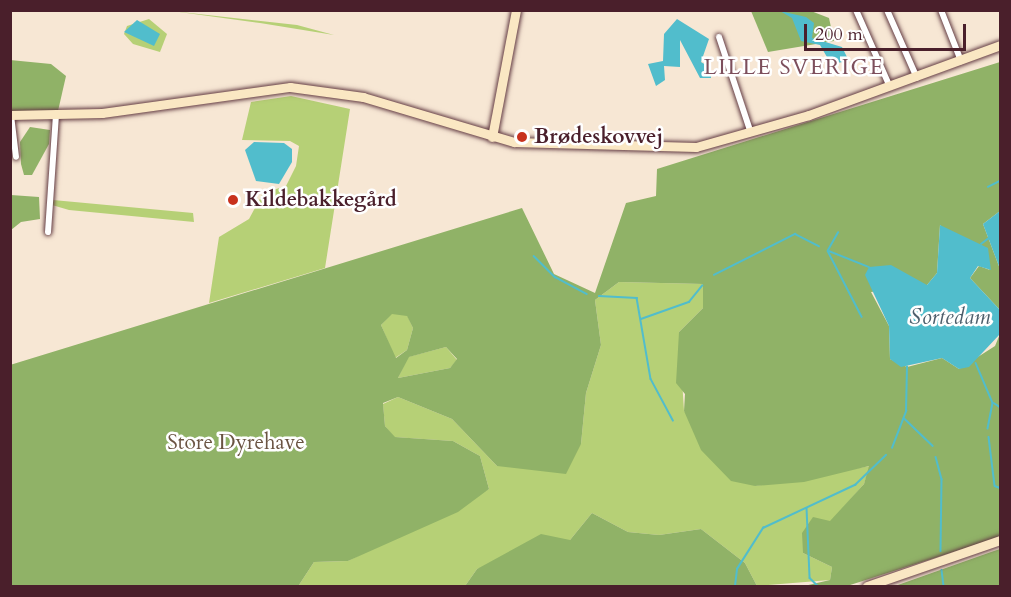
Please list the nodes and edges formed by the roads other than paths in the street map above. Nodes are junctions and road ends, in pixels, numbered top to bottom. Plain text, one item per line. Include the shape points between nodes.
1 (516, 10) edge
2 (856, 10) edge
3 (887, 10) edge
4 (940, 10) edge
5 (719, 37) dead end
6 (1000, 45) edge
7 (962, 62) junction
8 (917, 78) junction
9 (890, 87) junction
10 (11, 116) edge
11 (56, 116) junction
12 (751, 133) junction
13 (492, 137) junction
14 (16, 157) dead end
15 (48, 232) dead end
16 (1000, 540) edge
17 (867, 586) edge

1 - 13 street
2 - 9 street
3 - 8 street
4 - 7 street
5 - 12 street
6 - 7 street
7 - 8 street
8 - 9 street
9 - 12 street
10 - 11 street
10 - 14 street
11 - 13 street via 290,87 363,97
11 - 15 street
12 - 13 street via 689,147 643,142 551,146
16 - 17 street

